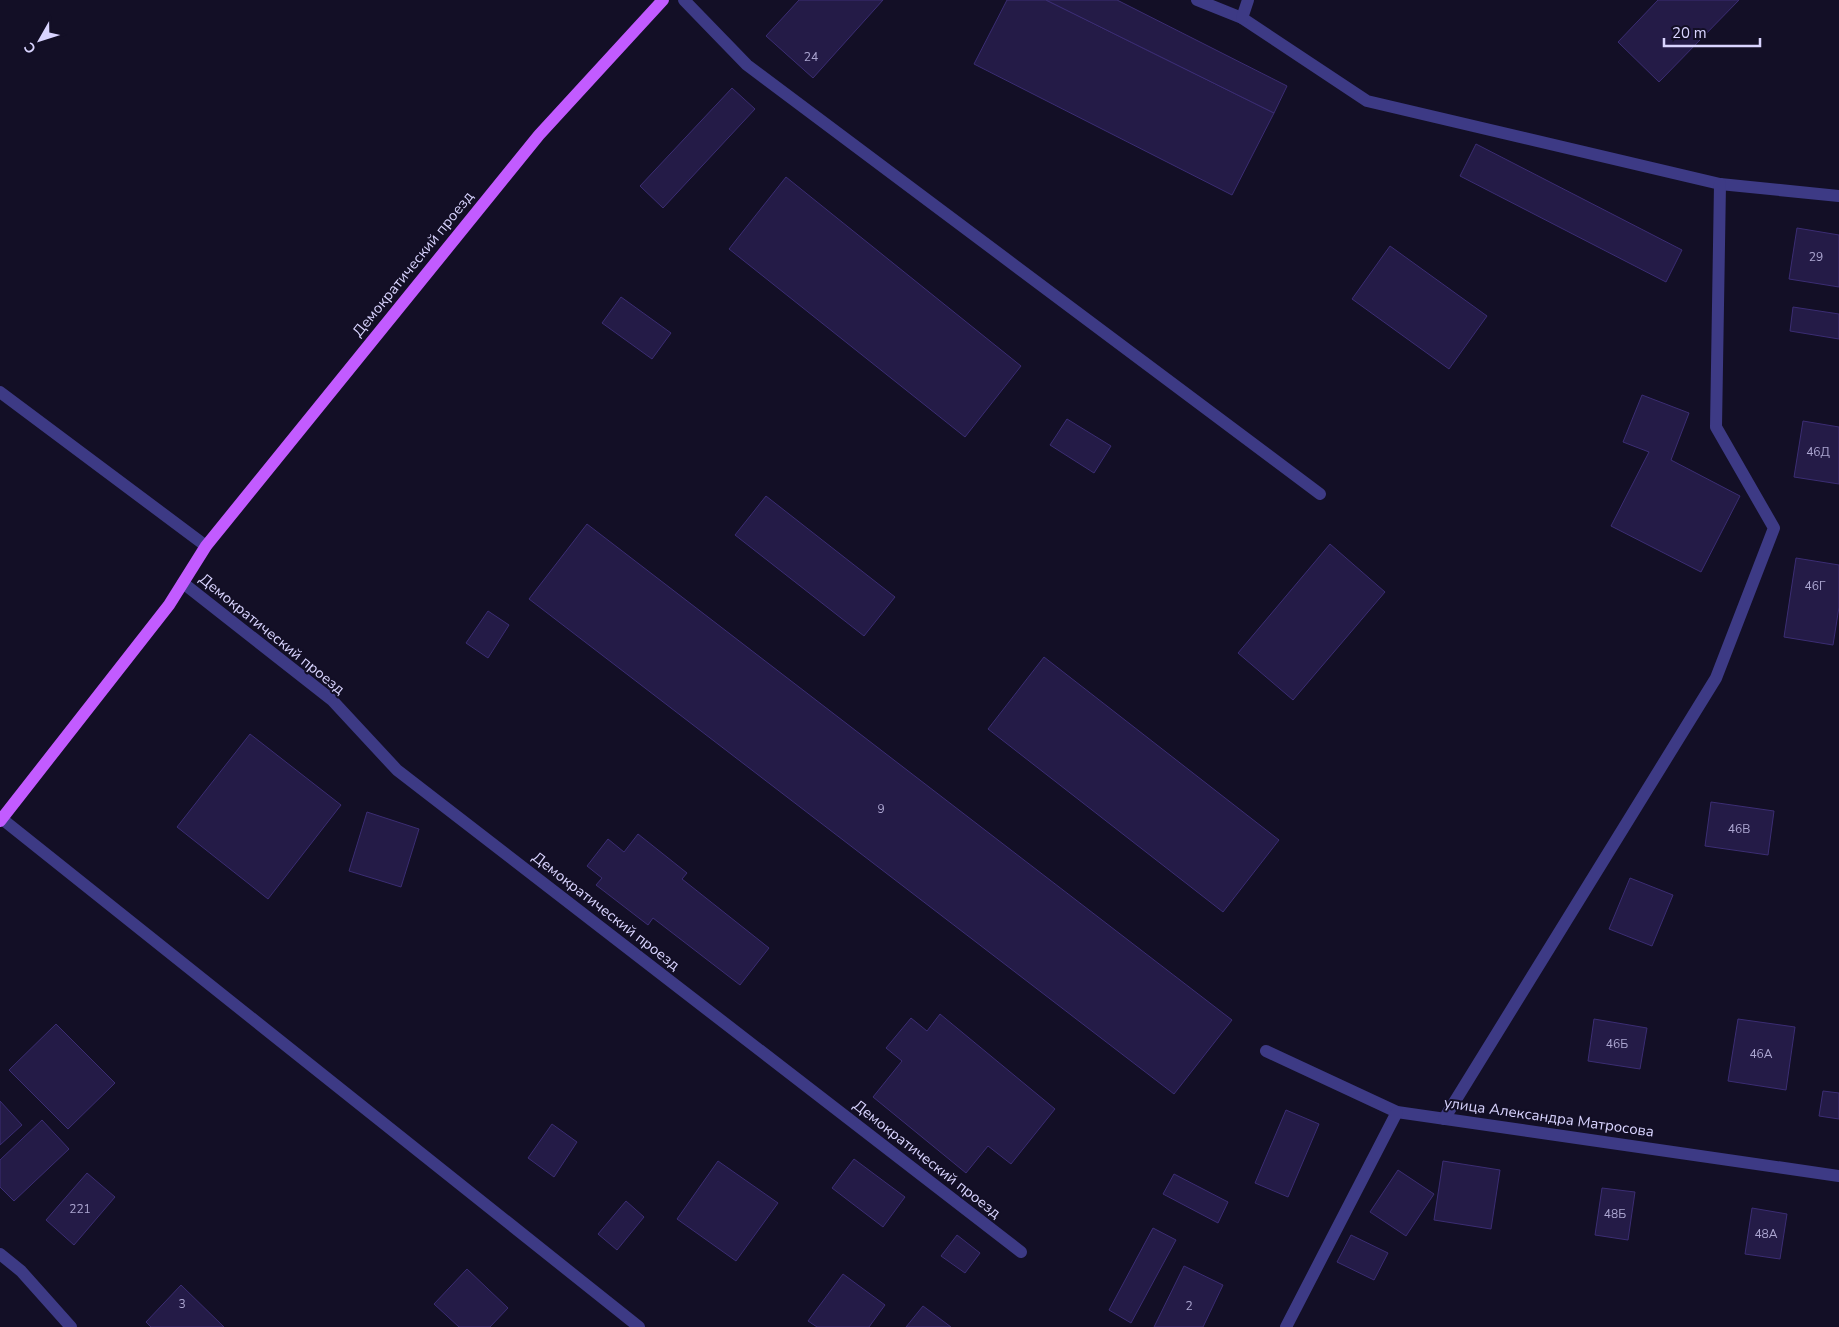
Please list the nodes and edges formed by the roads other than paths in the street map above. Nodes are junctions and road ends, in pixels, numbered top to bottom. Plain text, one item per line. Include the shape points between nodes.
1 (663, 0) edge
2 (684, 0) edge
3 (1197, 0) edge
4 (1248, 0) edge
5 (1242, 18) junction
6 (1720, 184) junction
7 (1839, 196) edge
8 (0, 392) edge
9 (1320, 494) dead end
10 (206, 546) junction
11 (183, 583) junction
12 (1, 820) edge
13 (1266, 1051) dead end
14 (1397, 1112) junction
15 (1444, 1119) junction
16 (1839, 1176) edge
17 (1021, 1252) dead end
18 (0, 1254) edge
19 (71, 1327) edge
20 (639, 1327) edge
21 (1286, 1327) edge

1 - 10 main road, Демократический проезд via 539,134
2 - 9 street via 747,65
3 - 5 street
4 - 5 street
5 - 6 street via 1367,101
6 - 7 street
6 - 15 street via 1716,427 1774,528 1716,678
8 - 10 street
10 - 11 main road, Демократический проезд
11 - 12 main road, Демократический проезд
11 - 17 street, Демократический проезд via 332,700 397,770
12 - 20 street
13 - 14 street, улица Александра Матросова
14 - 15 street, улица Александра Матросова
14 - 21 street
15 - 16 street, улица Александра Матросова
18 - 19 street via 21,1271

